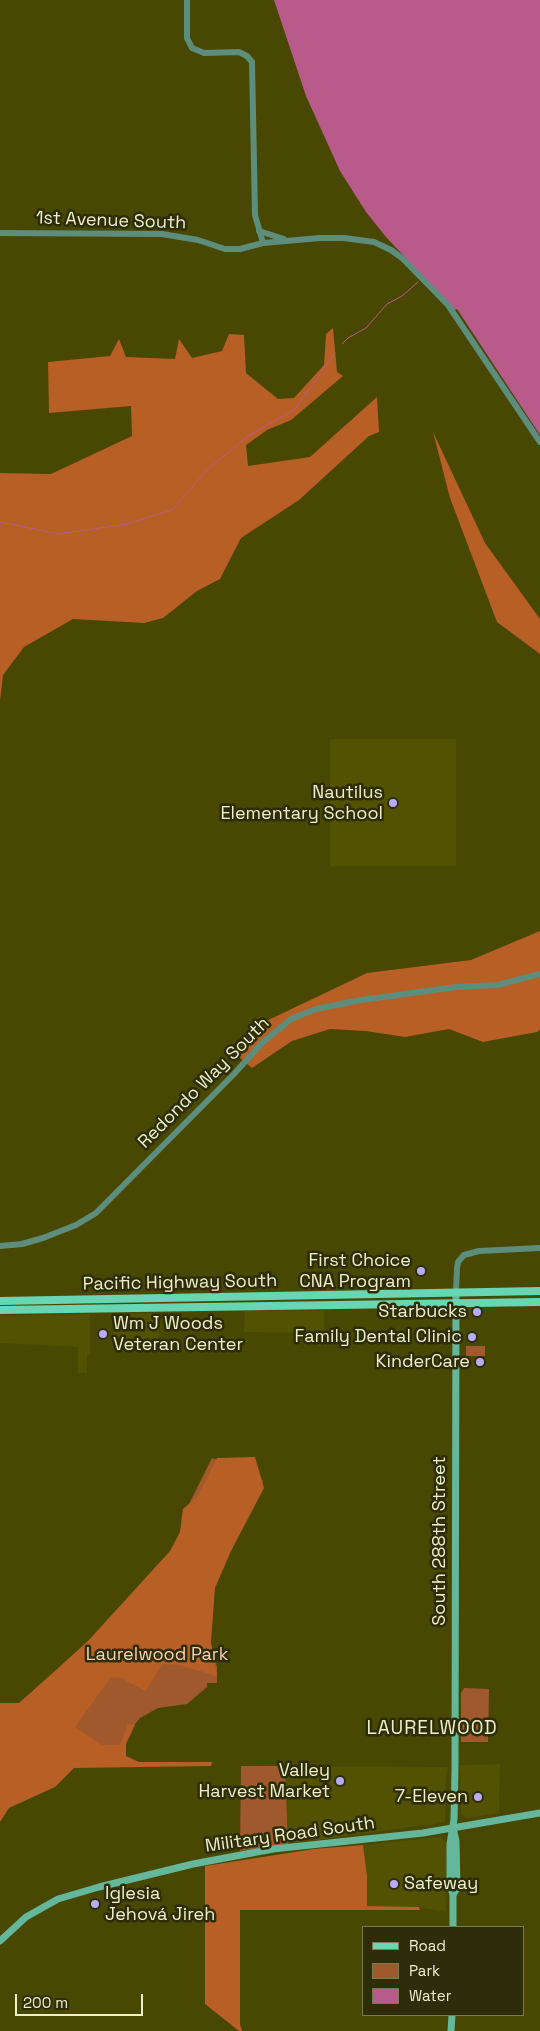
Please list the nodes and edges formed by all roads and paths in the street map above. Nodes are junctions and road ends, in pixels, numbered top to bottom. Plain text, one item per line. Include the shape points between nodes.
1 (186, 0) edge
2 (259, 231) junction
3 (0, 234) edge
4 (287, 240) junction
5 (263, 243) junction
6 (540, 442) edge
7 (540, 974) edge
8 (0, 1246) edge
9 (540, 1248) edge
10 (540, 1291) edge
11 (456, 1292) junction
12 (243, 1297) junction
13 (176, 1298) junction
14 (0, 1301) edge
15 (540, 1302) edge
16 (456, 1304) junction
17 (186, 1307) junction
18 (115, 1308) junction
19 (0, 1310) edge
20 (540, 1813) edge
21 (453, 1829) junction
22 (453, 1926) edge
23 (0, 1941) edge
24 (452, 2016) edge
25 (452, 2031) edge

1 - 2 street via 187,38 192,48 204,53 240,52 252,62 255,215
2 - 4 street
2 - 5 street
3 - 5 street, 1st Avenue South via 162,234 198,240 225,249
4 - 5 street, 1st Avenue South
4 - 6 street, 1st Avenue South via 368,240 383,245 402,258 448,305
7 - 8 street, Redondo Way South via 498,985 456,987 361,1000 316,1009 291,1019 262,1043 96,1213 44,1238
9 - 11 street, South 288th Street via 479,1251 464,1255 458,1262
10 - 11 main road, Pacific Highway South
11 - 12 main road, Pacific Highway South
11 - 16 main road, South 288th Street
12 - 13 main road, Pacific Highway South
12 - 17 main road via 219,1302 190,1302
13 - 14 main road, Pacific Highway South
13 - 18 main road via 172,1303 143,1303
15 - 16 main road, Pacific Highway South
16 - 17 main road, Pacific Highway South
16 - 21 main road, South 288th Street
17 - 18 main road, Pacific Highway South
18 - 19 main road, Pacific Highway South
20 - 21 main road, Military Road South
21 - 22 main road, South 288th Street via 450,1844
21 - 23 main road, Military Road South via 264,1850 129,1879 50,1902 26,1917
24 - 25 main road

